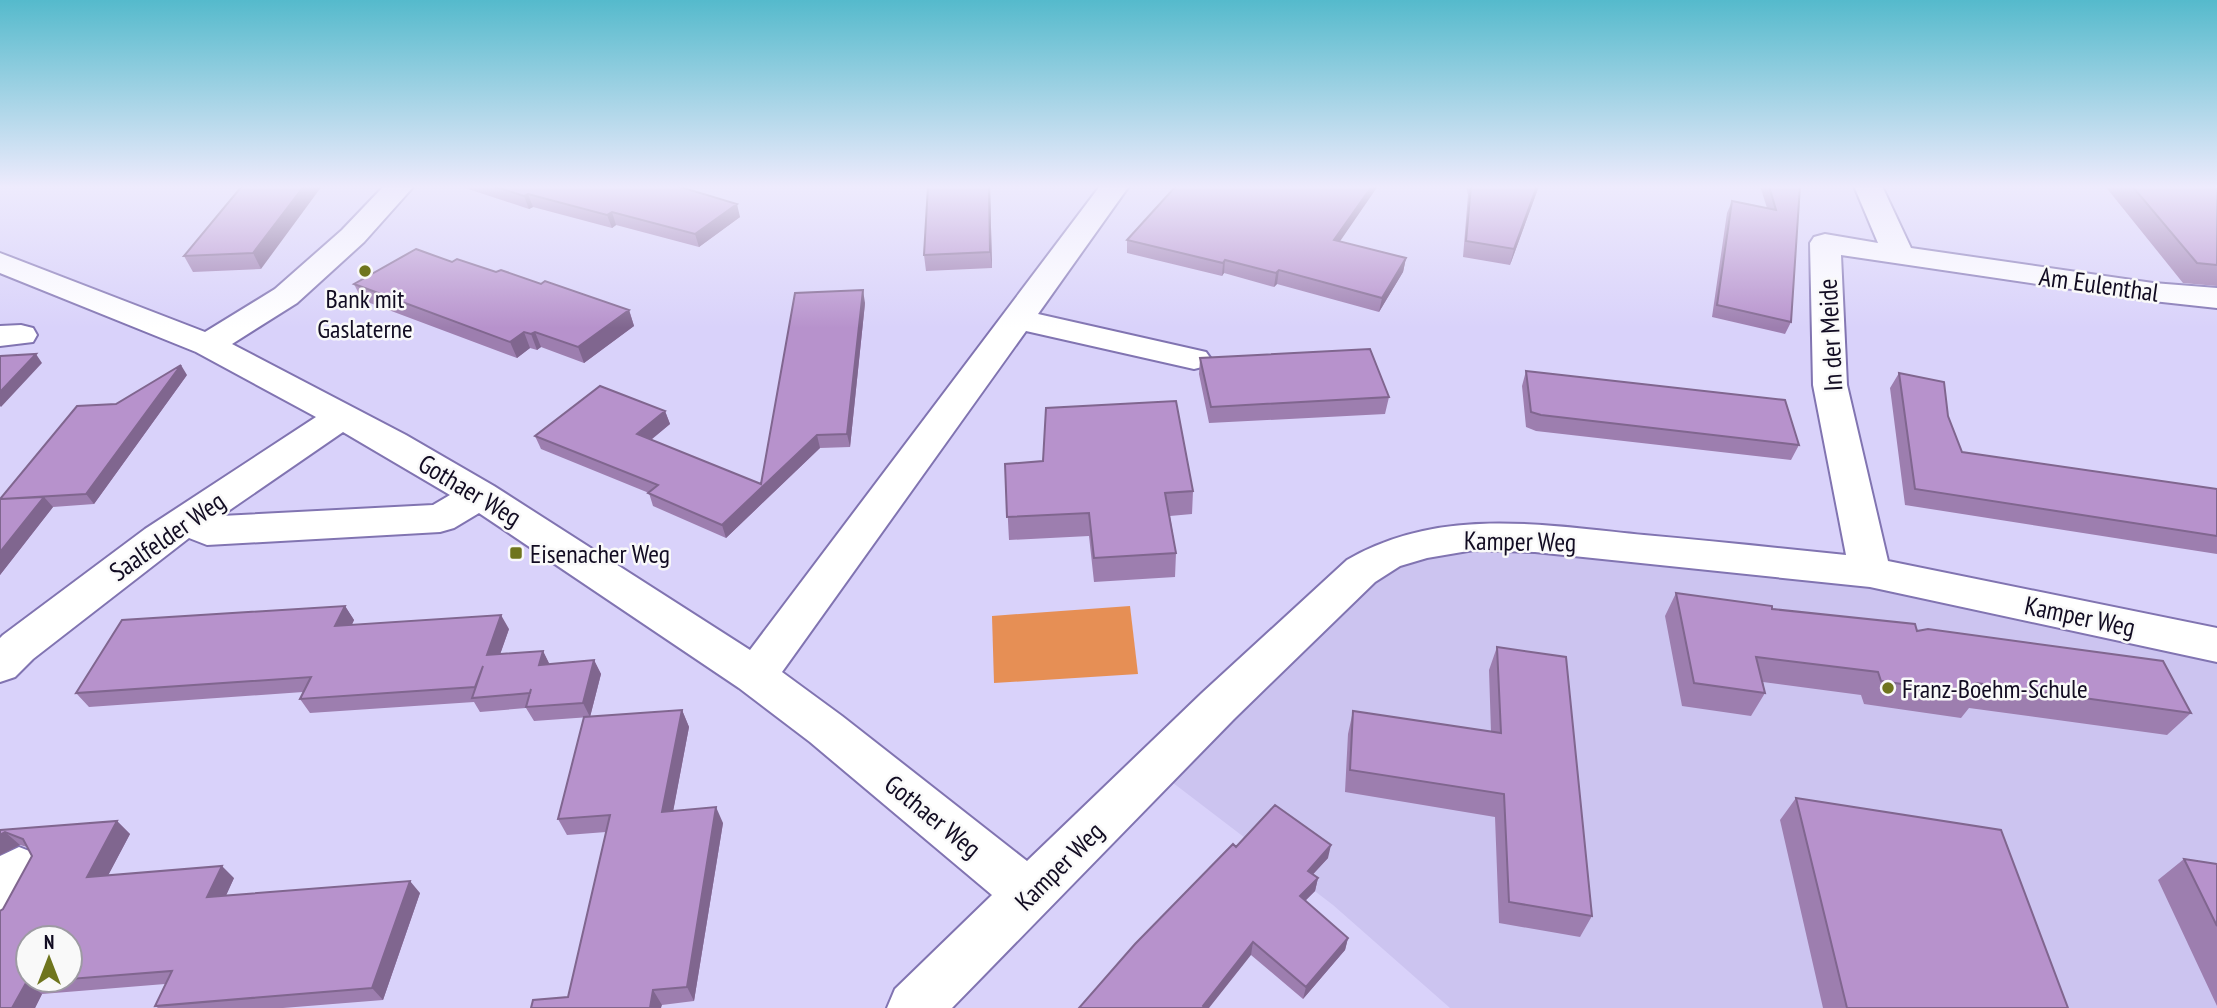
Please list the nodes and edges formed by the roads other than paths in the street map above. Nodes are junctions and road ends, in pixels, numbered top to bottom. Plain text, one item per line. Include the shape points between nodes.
1 (356, 233) edge
2 (1081, 233) edge
3 (1889, 233) edge
4 (1899, 255) junction
5 (0, 262) edge
6 (2217, 298) edge
7 (1017, 319) junction
8 (208, 345) junction
9 (1195, 359) dead end
10 (340, 418) junction
11 (480, 495) junction
12 (187, 520) junction
13 (1870, 572) junction
14 (2217, 645) edge
15 (0, 664) edge
16 (755, 676) junction
17 (1031, 895) junction
18 (914, 1008) edge

1 - 8 street via 286,296
2 - 7 street
3 - 4 street
4 - 6 street, Am Eulenthal
4 - 13 street, In der Meide via 1825,243 1830,385
5 - 8 street, Gothaer Weg
7 - 9 street
7 - 16 street
8 - 10 street, Gothaer Weg
10 - 11 street, Gothaer Weg
10 - 12 street, Saalfelder Weg
11 - 12 street via 440,518 207,531
11 - 16 street, Gothaer Weg
12 - 15 street, Saalfelder Weg
13 - 14 street, Kamper Weg
13 - 17 street, Kamper Weg via 1535,538 1474,536 1386,556 1361,571 1227,697
16 - 17 street, Gothaer Weg
17 - 18 street, Kamper Weg

